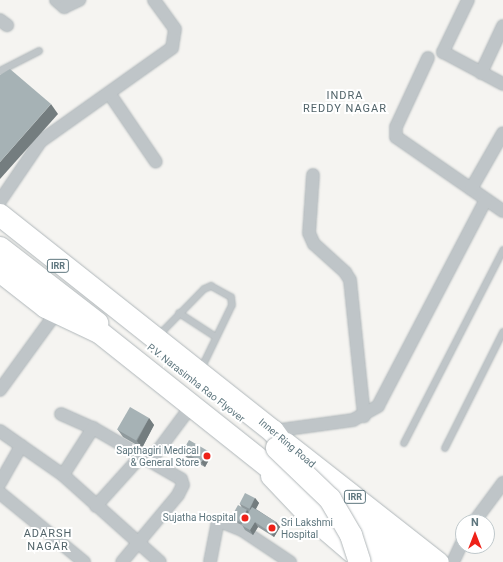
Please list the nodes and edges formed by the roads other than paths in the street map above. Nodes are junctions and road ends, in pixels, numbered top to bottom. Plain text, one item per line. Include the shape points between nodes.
1 (56, 0) edge
2 (79, 0) edge
3 (154, 0) edge
4 (468, 0) edge
5 (503, 26) edge
6 (39, 50) dead end
7 (428, 58) dead end
8 (0, 70) edge
9 (481, 73) junction
10 (503, 84) edge
11 (109, 93) junction
12 (503, 133) edge
13 (156, 162) dead end
14 (313, 175) dead end
15 (471, 189) junction
16 (486, 199) junction
17 (0, 200) edge
18 (0, 205) edge
19 (503, 211) edge
20 (0, 215) edge
21 (0, 223) edge
22 (0, 231) edge
23 (0, 248) edge
24 (503, 250) edge
25 (0, 255) edge
26 (0, 271) edge
27 (0, 283) edge
28 (109, 303) junction
29 (180, 313) junction
30 (53, 318) junction
31 (99, 332) junction
32 (503, 332) edge
33 (216, 337) junction
34 (155, 339) junction
35 (200, 373) junction
36 (0, 390) edge
37 (192, 405) junction
38 (61, 414) dead end
39 (364, 416) junction
40 (93, 428) junction
41 (0, 431) edge
42 (273, 431) junction
43 (404, 443) dead end
44 (22, 446) junction
45 (445, 448) dead end
46 (252, 456) junction
47 (147, 458) junction
48 (63, 475) junction
49 (503, 483) edge
50 (0, 484) edge
51 (0, 493) edge
52 (96, 506) junction
53 (478, 514) edge
54 (138, 543) junction
55 (84, 562) edge
56 (122, 562) edge
57 (160, 562) edge
58 (210, 562) edge
59 (290, 562) edge
60 (346, 562) edge
61 (361, 562) edge
62 (388, 562) edge
63 (415, 562) edge
64 (439, 562) edge

1 - 2 street via 64,7
3 - 11 street via 175,30 175,43
4 - 9 street via 442,49 445,55
5 - 9 street
6 - 8 lane
7 - 15 street via 396,127 396,137
9 - 10 street
11 - 13 street
11 - 17 street via 40,141
12 - 15 street
14 - 39 street via 309,233 314,244 345,272 350,280
15 - 16 street
16 - 19 street
16 - 39 street via 378,406
18 - 28 street via 96,278
20 - 28 highway
21 - 28 main road, Inner Ring Road / IRR
22 - 61 highway, P.V. Narasimha Rao Flyover, bridge via 301,468 344,522
23 - 60 highway, P.V. Narasimha Rao Flyover via 296,483 332,527
24 - 43 lane
25 - 31 main road, IRR
26 - 30 highway
27 - 30 street
28 - 34 highway, Inner Ring Road / IRR
29 - 33 lane
29 - 33 lane via 211,286 231,297 232,305
29 - 34 lane
30 - 31 highway
30 - 36 street
31 - 37 highway, IRR
32 - 45 lane
33 - 35 lane
34 - 35 highway, Inner Ring Road / IRR
35 - 42 highway, Inner Ring Road / IRR
37 - 46 highway, IRR
37 - 47 street
38 - 40 street
39 - 42 street
40 - 47 street
40 - 48 street
41 - 44 street
42 - 63 highway, IRR via 307,476
42 - 64 main road, Inner Ring Road / IRR
44 - 48 street
44 - 50 street
46 - 61 main road, IRR via 289,498
46 - 62 highway, IRR
47 - 52 street
47 - 54 street via 177,475 183,486
48 - 52 street
49 - 53 street via 485,502
51 - 55 street
52 - 54 street
54 - 56 street
54 - 57 street
58 - 59 street via 217,524 222,522 242,530

